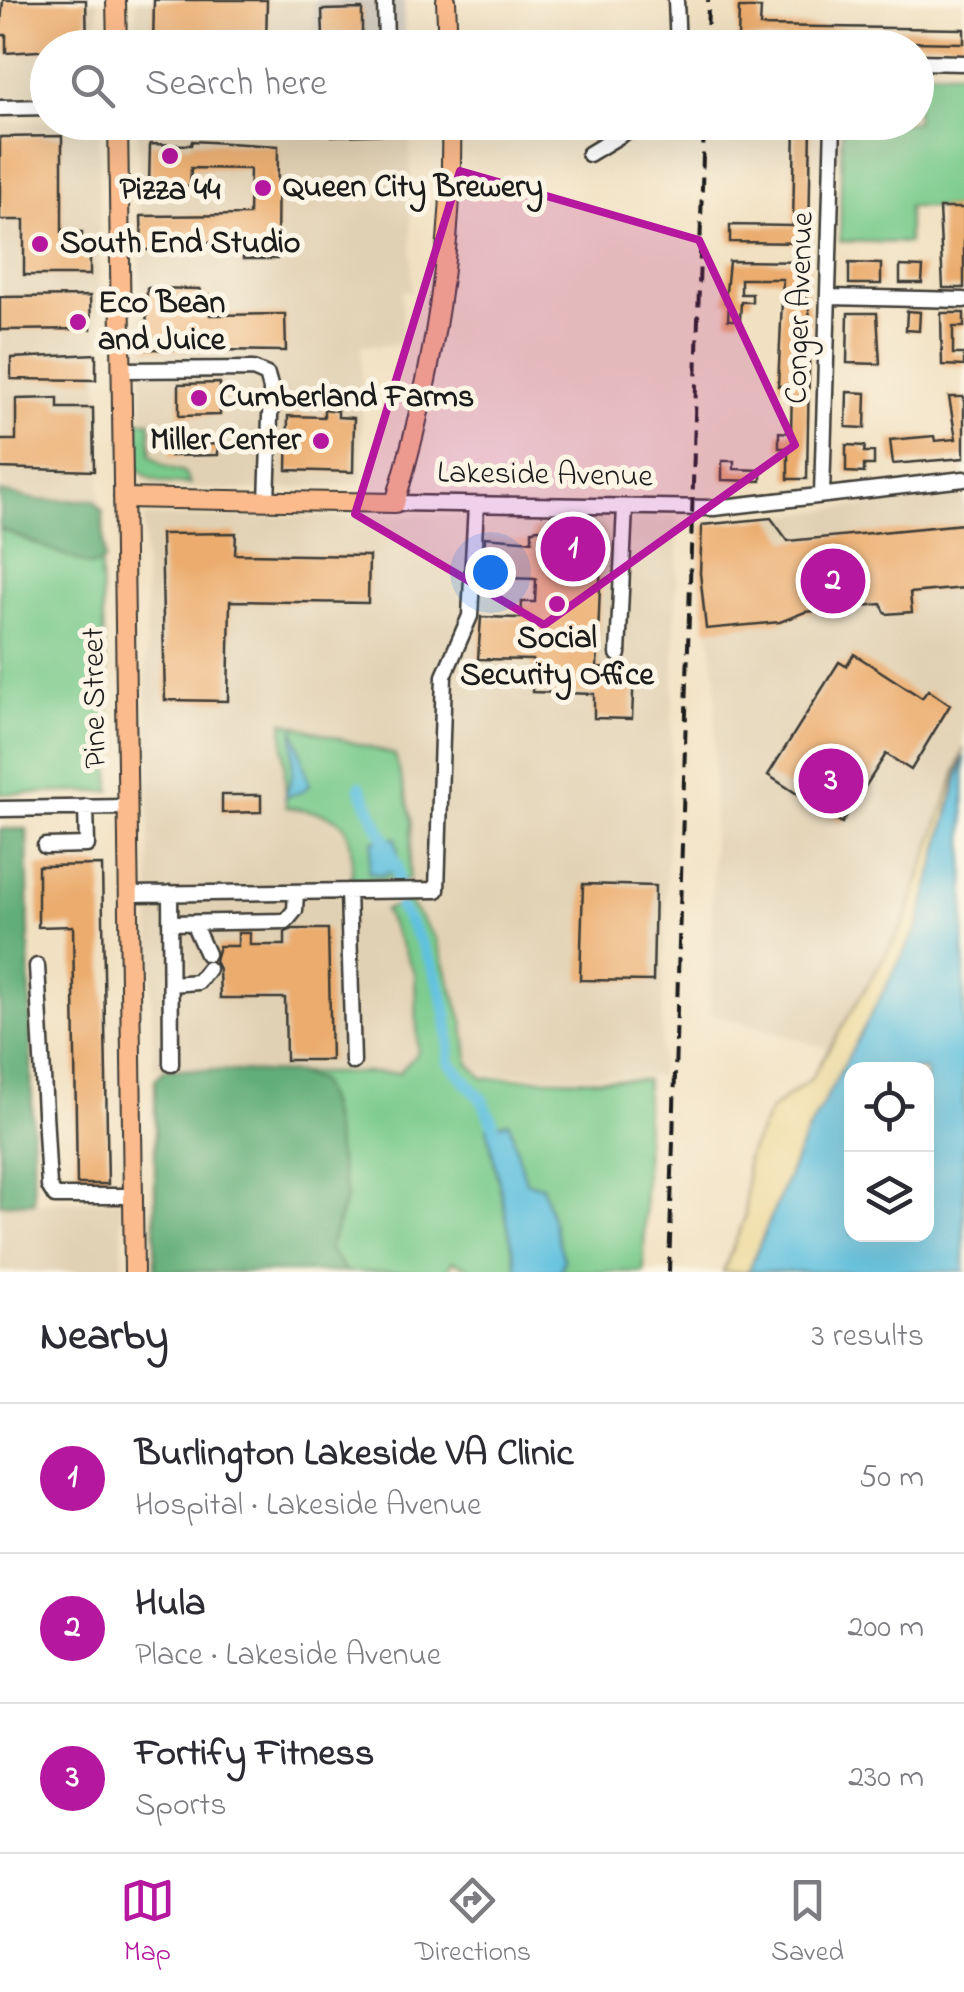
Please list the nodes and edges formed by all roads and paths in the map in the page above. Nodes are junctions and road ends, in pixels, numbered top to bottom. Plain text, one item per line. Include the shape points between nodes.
1 (116, 0) edge
2 (384, 0) edge
3 (446, 0) edge
4 (676, 0) edge
5 (116, 30) edge
6 (385, 30) edge
7 (447, 30) edge
8 (677, 30) edge
9 (934, 62) edge
10 (964, 63) edge
11 (30, 107) edge
12 (0, 108) edge
13 (118, 140) edge
14 (451, 140) edge
15 (613, 140) edge
16 (833, 140) edge
17 (590, 154) dead end
18 (829, 297) junction
19 (964, 300) edge
20 (121, 370) junction
21 (964, 479) edge
22 (822, 495) junction
23 (123, 498) junction
24 (267, 500) junction
25 (395, 503) junction
26 (476, 504) junction
27 (625, 507) junction
28 (618, 654) dead end
29 (127, 806) junction
30 (86, 807) junction
31 (0, 808) edge
32 (44, 846) dead end
33 (348, 891) junction
34 (296, 892) junction
35 (170, 893) junction
36 (130, 894) junction
37 (170, 923) junction
38 (194, 923) junction
39 (37, 966) dead end
40 (171, 984) junction
41 (353, 1062) dead end
42 (171, 1064) dead end
43 (133, 1196) junction
44 (134, 1272) edge

1 - 5 main road
2 - 6 street
3 - 7 main road
4 - 8 street
9 - 10 street
11 - 12 street
13 - 20 main road, Pine Street
14 - 25 main road via 441,300
15 - 17 street
16 - 18 street, Conger Avenue
18 - 19 street
18 - 22 street, Conger Avenue
20 - 23 main road, Pine Street
20 - 24 street via 252,369 267,375
21 - 22 street, Lakeside Avenue
22 - 27 street, Lakeside Avenue via 714,508
23 - 24 main road, Lakeside Avenue
23 - 29 main road, Pine Street
24 - 25 main road, Lakeside Avenue
25 - 26 street, Lakeside Avenue
26 - 27 street, Lakeside Avenue
26 - 33 street via 470,616 444,676 438,890
27 - 28 street
29 - 30 street
29 - 36 main road, Pine Street
30 - 31 street
30 - 32 street via 87,845
33 - 34 street
33 - 41 street
34 - 35 street
34 - 38 street via 296,910 286,921
35 - 36 street
35 - 37 street
36 - 43 main road, Pine Street
37 - 38 street
37 - 40 street
38 - 40 street via 208,962 198,982
39 - 43 street via 48,1186 55,1196
40 - 42 street
43 - 44 main road, Pine Street

